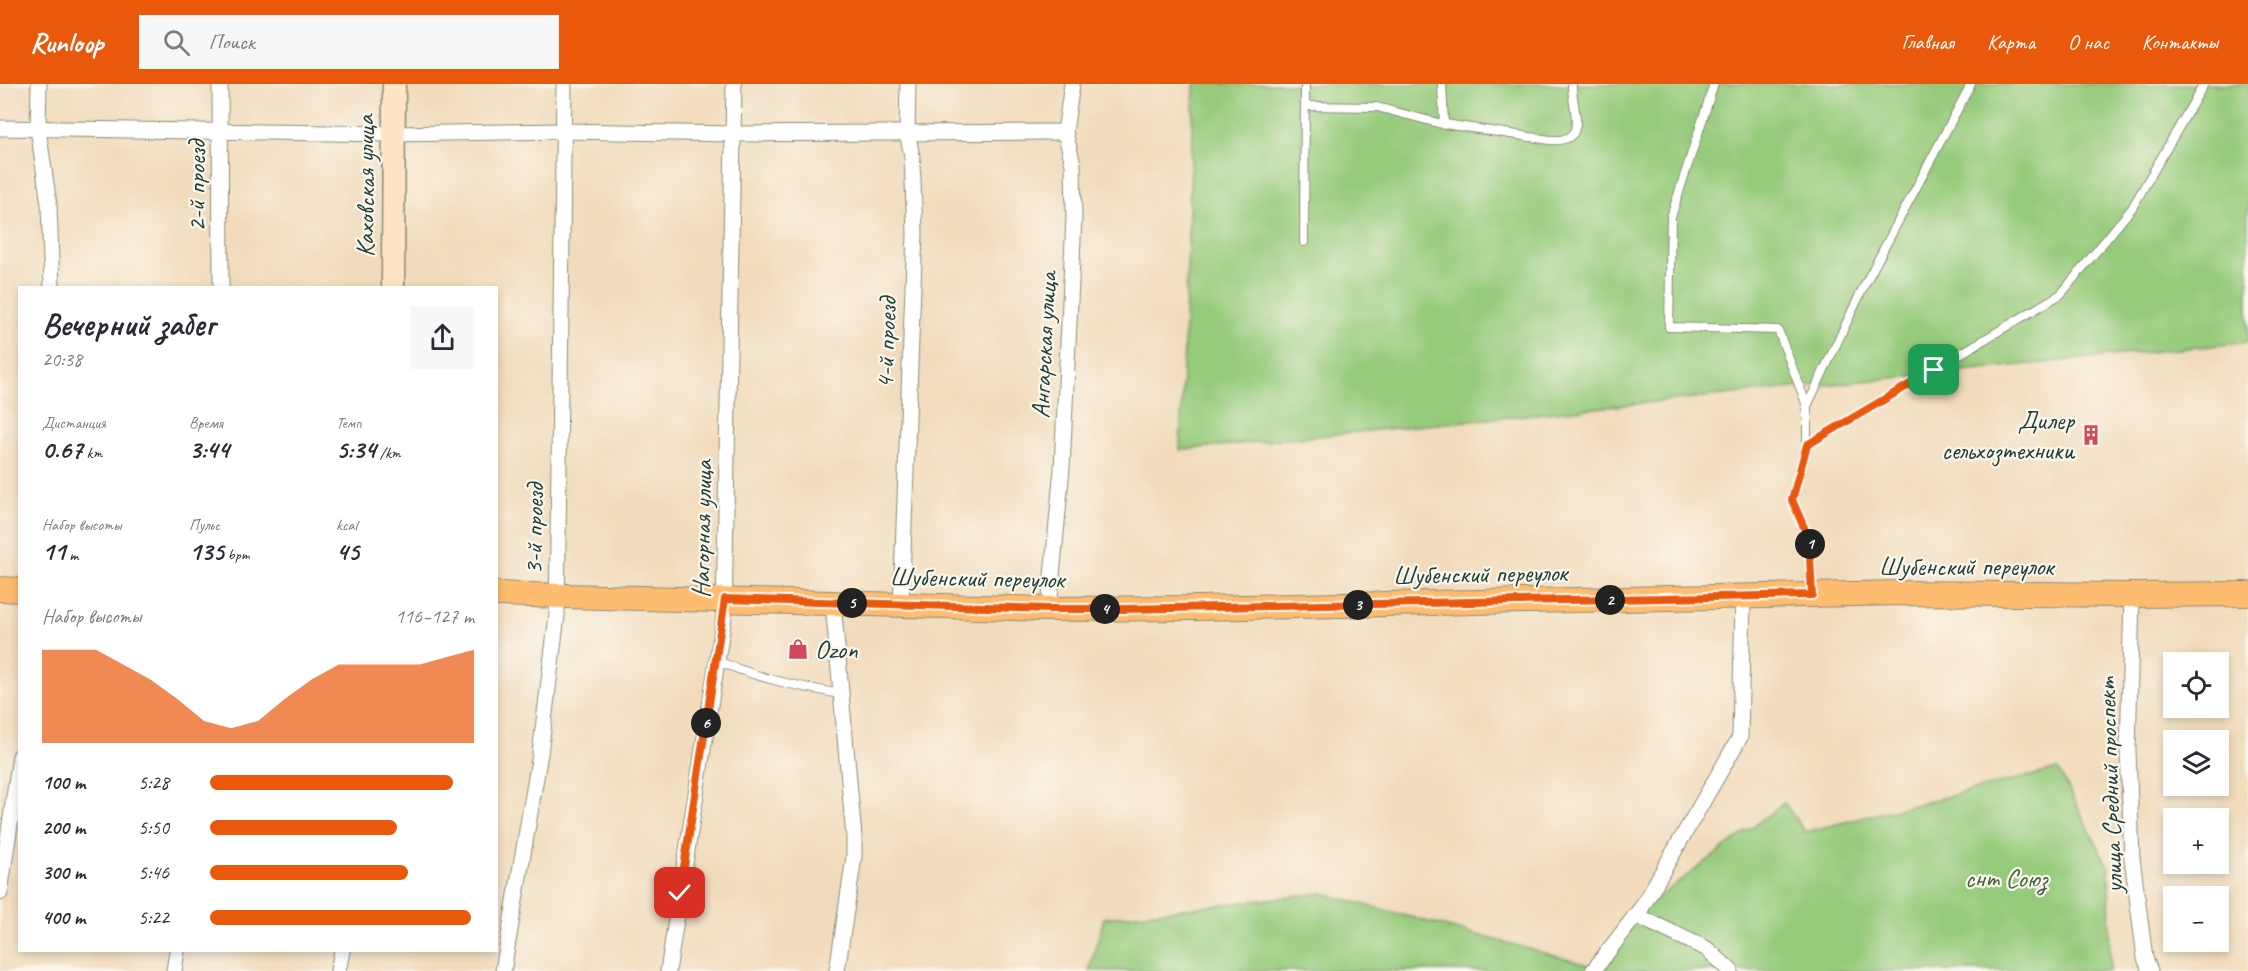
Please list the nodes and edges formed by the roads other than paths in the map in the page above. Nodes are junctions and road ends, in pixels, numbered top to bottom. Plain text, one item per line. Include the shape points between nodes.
1 (39, 84) edge
2 (220, 84) edge
3 (394, 84) edge
4 (564, 84) edge
5 (734, 84) edge
6 (908, 84) edge
7 (1072, 84) edge
8 (1305, 84) edge
9 (1442, 84) edge
10 (1572, 84) edge
11 (1714, 84) edge
12 (1971, 84) edge
13 (2204, 84) edge
14 (1305, 106) junction
15 (1444, 124) junction
16 (0, 128) edge
17 (38, 129) junction
18 (220, 131) junction
19 (562, 131) junction
20 (907, 132) junction
21 (1065, 132) junction
22 (394, 134) junction
23 (734, 134) junction
24 (1304, 242) dead end
25 (52, 286) edge
26 (221, 286) edge
27 (393, 286) edge
28 (1807, 406) junction
29 (1807, 445) junction
30 (0, 589) edge
31 (18, 590) edge
32 (498, 594) edge
33 (558, 594) junction
34 (2248, 594) edge
35 (1812, 595) junction
36 (2132, 595) junction
37 (1743, 598) junction
38 (725, 599) junction
39 (833, 603) junction
40 (901, 604) junction
41 (1049, 609) junction
42 (716, 660) junction
43 (840, 694) junction
44 (18, 770) edge
45 (0, 893) edge
46 (1635, 915) junction
47 (177, 952) edge
48 (342, 952) edge
49 (174, 971) edge
50 (339, 971) edge
51 (503, 971) edge
52 (668, 971) edge
53 (837, 971) edge
54 (1593, 971) edge
55 (1731, 971) edge
56 (2150, 971) edge

1 - 17 street
2 - 18 street, 2-й проезд
3 - 22 main road, Каховская улица
4 - 19 street, 3-й проезд
5 - 23 street, Нагорная улица
6 - 20 street, 4-й проезд
7 - 21 street, Ангарская улица
8 - 14 lane
9 - 15 lane
10 - 15 lane via 1576,123 1572,137 1567,140
11 - 28 lane via 1671,217 1670,327 1778,330
12 - 28 lane via 1864,286
13 - 29 lane via 2132,208 2061,294
14 - 15 lane via 1377,107
14 - 24 lane
16 - 17 street
17 - 18 street
17 - 25 street via 49,204
18 - 22 street
18 - 26 street, 2-й проезд
19 - 22 street
19 - 23 street
19 - 33 street, 3-й проезд
20 - 21 street
20 - 23 street
20 - 40 street, 4-й проезд via 912,156 915,233
21 - 41 street, Ангарская улица via 1073,164 1074,218 1062,468
22 - 27 main road, Каховская улица
23 - 38 street, Нагорная улица
28 - 29 lane
29 - 35 lane via 1792,500 1809,539
30 - 31 main road
32 - 33 main road, Шубенский переулок
33 - 38 main road, Шубенский переулок
33 - 51 street, 3-й проезд via 540,754
34 - 36 main road, Шубенский переулок
35 - 36 main road, Шубенский переулок
35 - 37 main road, Шубенский переулок
36 - 56 street, улица Средний проспект via 2128,750 2132,858
37 - 41 main road, Шубенский переулок
37 - 46 street via 1740,737
38 - 39 main road, Шубенский переулок
38 - 42 street, Нагорная улица
39 - 40 main road, Шубенский переулок
39 - 43 street
40 - 41 main road, Шубенский переулок
42 - 43 lane via 766,679
42 - 52 street, Нагорная улица
43 - 53 street via 854,857
44 - 45 street
46 - 54 street
46 - 55 street via 1707,949
47 - 49 street
48 - 50 street

